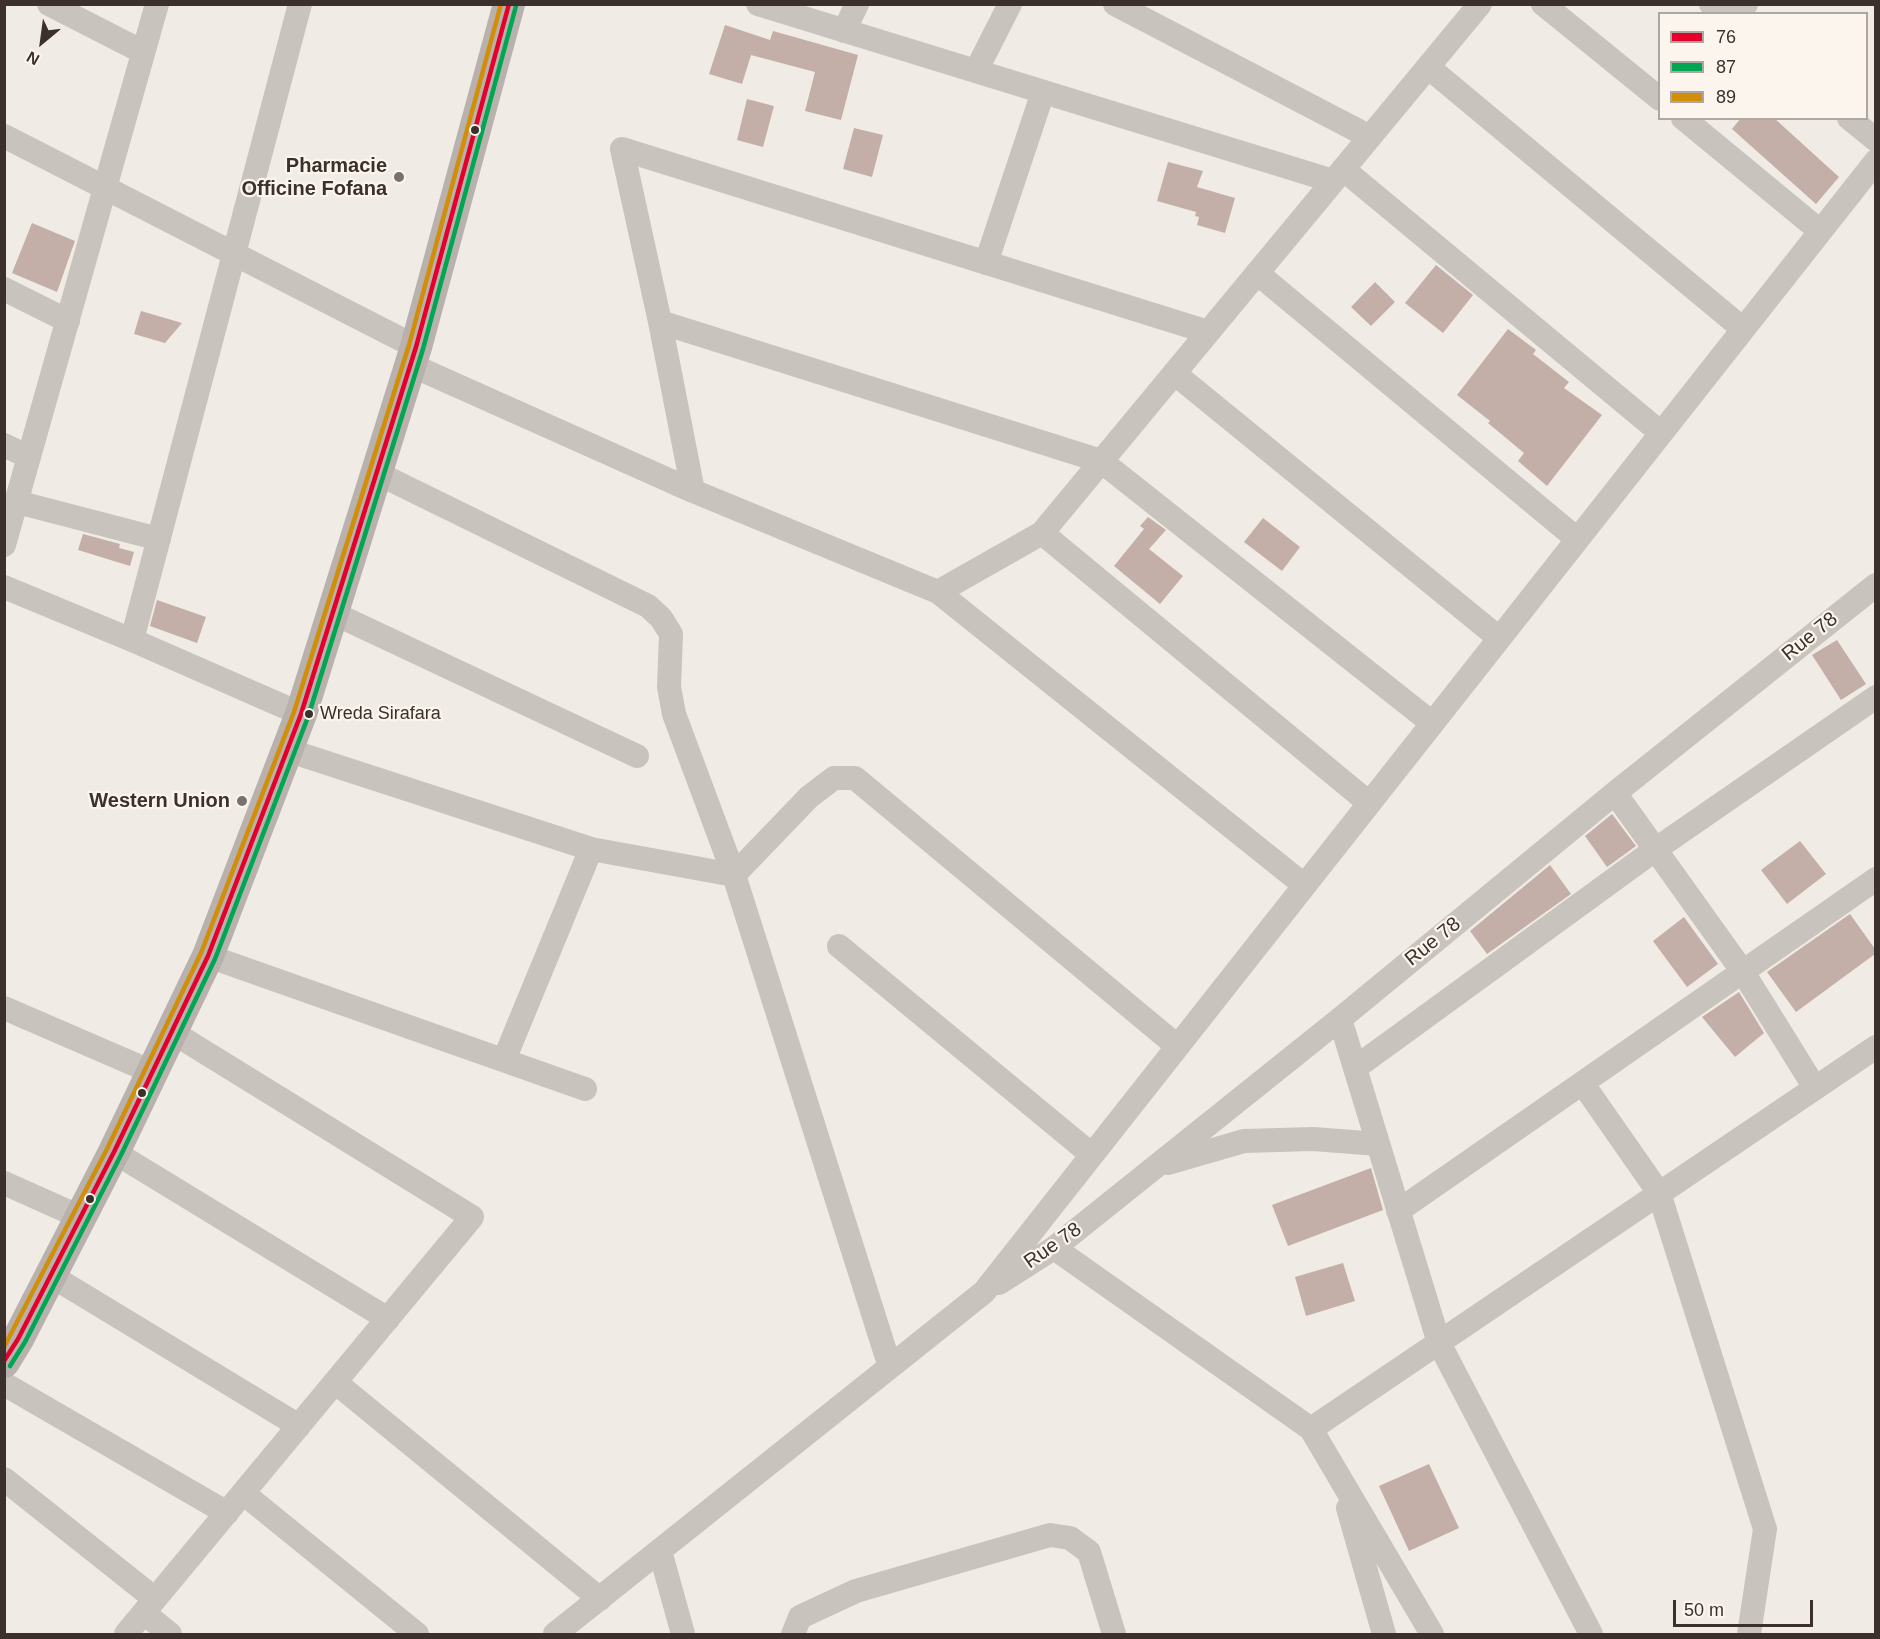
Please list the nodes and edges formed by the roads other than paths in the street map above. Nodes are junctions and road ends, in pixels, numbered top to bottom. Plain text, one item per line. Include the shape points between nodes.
1 (49, 4) edge
2 (157, 4) edge
3 (300, 4) edge
4 (509, 4) edge
5 (759, 4) edge
6 (857, 4) edge
7 (1010, 4) edge
8 (1115, 4) edge
9 (1543, 4) edge
10 (1469, 8) edge
11 (844, 31) junction
12 (143, 52) junction
13 (1428, 67) junction
14 (976, 71) junction
15 (1043, 92) junction
16 (1658, 98) edge
17 (1685, 120) edge
18 (1851, 120) edge
19 (4, 136) edge
20 (1370, 137) junction
21 (1875, 140) edge
22 (1875, 161) edge
23 (1338, 175) junction
24 (105, 188) junction
25 (1820, 231) junction
26 (234, 255) junction
27 (986, 263) junction
28 (1257, 273) junction
29 (4, 289) edge
30 (68, 321) junction
31 (660, 322) junction
32 (1743, 329) junction
33 (1208, 332) junction
34 (414, 356) junction
35 (1174, 374) junction
36 (1661, 433) junction
37 (4, 445) edge
38 (29, 457) junction
39 (1101, 461) junction
40 (377, 474) junction
41 (693, 491) junction
42 (17, 502) junction
43 (1042, 533) junction
44 (159, 539) junction
45 (1577, 539) junction
46 (4, 545) edge
47 (1875, 585) edge
48 (4, 587) edge
49 (938, 592) junction
50 (333, 613) junction
51 (1499, 638) junction
52 (132, 640) junction
53 (1875, 697) edge
54 (301, 714) junction
55 (1432, 723) junction
56 (287, 750) junction
57 (637, 756) dead end
58 (1615, 793) junction
59 (1369, 803) junction
60 (591, 849) junction
61 (1656, 849) junction
62 (734, 875) junction
63 (1875, 879) edge
64 (1304, 885) junction
65 (839, 946) dead end
66 (208, 956) junction
67 (1743, 972) junction
68 (4, 1008) edge
69 (1340, 1019) junction
70 (172, 1032) junction
71 (1178, 1046) junction
72 (1875, 1047) edge
73 (504, 1060) junction
74 (1355, 1068) junction
75 (152, 1072) junction
76 (1583, 1084) junction
77 (1815, 1088) junction
78 (585, 1089) dead end
79 (1378, 1144) junction
80 (114, 1152) junction
81 (1092, 1155) junction
82 (1156, 1167) junction
83 (4, 1183) edge
84 (1659, 1193) junction
85 (1398, 1211) junction
86 (80, 1217) junction
87 (1054, 1248) junction
88 (50, 1275) junction
89 (984, 1292) junction
90 (388, 1319) junction
91 (1439, 1343) junction
92 (9, 1344) edge
93 (890, 1367) junction
94 (335, 1382) junction
95 (4, 1384) edge
96 (299, 1426) junction
97 (1311, 1429) junction
98 (1340, 1476) junction
99 (4, 1479) edge
100 (243, 1493) junction
101 (227, 1513) junction
102 (660, 1551) junction
103 (600, 1599) junction
104 (149, 1606) junction
105 (126, 1635) edge
106 (170, 1635) edge
107 (417, 1635) edge
108 (555, 1635) edge
109 (683, 1635) edge
110 (793, 1635) edge
111 (1114, 1635) edge
112 (1384, 1635) edge
113 (1432, 1635) edge
114 (1591, 1635) edge
115 (1749, 1635) edge

1 - 12 street
2 - 12 street
3 - 26 street
4 - 34 main road
5 - 11 street
6 - 11 street
7 - 14 street
8 - 20 street
9 - 16 street
10 - 13 street
11 - 14 street
12 - 24 street
13 - 20 street
13 - 32 street
14 - 15 street
15 - 23 street
15 - 27 street
17 - 25 street
18 - 21 street
19 - 24 street
20 - 23 street
22 - 25 street
23 - 28 street
23 - 36 street
24 - 26 street
24 - 30 street
25 - 32 street
26 - 34 street
26 - 44 street
27 - 31 street via 622,149
27 - 33 street
28 - 33 street
28 - 45 street
29 - 30 street
30 - 38 street
31 - 39 street
31 - 41 street
32 - 36 street
33 - 35 street
34 - 40 main road
34 - 41 street
35 - 39 street
35 - 51 street
36 - 45 street
37 - 38 street
38 - 42 street
39 - 43 street
39 - 55 street
40 - 50 main road
40 - 62 street via 648,606 661,618 671,634 669,687 674,714
41 - 49 street
42 - 44 street
42 - 46 street
43 - 49 street
43 - 59 street
44 - 52 street
45 - 51 street
47 - 58 street, Rue 78
48 - 52 street
49 - 64 street
50 - 54 main road
50 - 57 street
51 - 55 street
52 - 54 street
53 - 61 street
54 - 56 main road
55 - 59 street
56 - 60 street
56 - 66 main road
58 - 61 street
58 - 69 street, Rue 78
59 - 64 street
60 - 62 street
60 - 73 street
61 - 67 street
61 - 74 street
62 - 71 street via 809,797 834,778 855,778
62 - 93 street
63 - 67 street
64 - 71 street
65 - 81 street
66 - 70 main road
66 - 73 street
67 - 76 street
67 - 77 street
68 - 75 street
69 - 74 street
69 - 82 street, Rue 78
70 - 75 main road
70 - 90 street via 472,1217
71 - 81 street
72 - 77 street
73 - 78 street
74 - 79 street
75 - 80 main road
76 - 84 street
76 - 85 street
77 - 84 street
79 - 82 street via 1312,1139 1244,1142
79 - 85 street
80 - 86 main road
80 - 90 street
81 - 89 street
82 - 87 street, Rue 78
83 - 86 street
84 - 91 street
84 - 115 street via 1765,1528
85 - 91 street
86 - 88 main road
87 - 89 street, Rue 78
87 - 97 street
88 - 92 main road
88 - 96 street
89 - 93 street
90 - 94 street
91 - 97 street
91 - 114 street
93 - 102 street
94 - 96 street
94 - 103 street
95 - 101 street
96 - 100 street
97 - 98 street
98 - 112 street
98 - 113 street
99 - 104 street
100 - 101 street
100 - 107 street
101 - 104 street
102 - 103 street
102 - 109 street
103 - 108 street
104 - 105 street
104 - 106 street
110 - 111 street via 800,1617 856,1591 1050,1535 1070,1538 1089,1552

